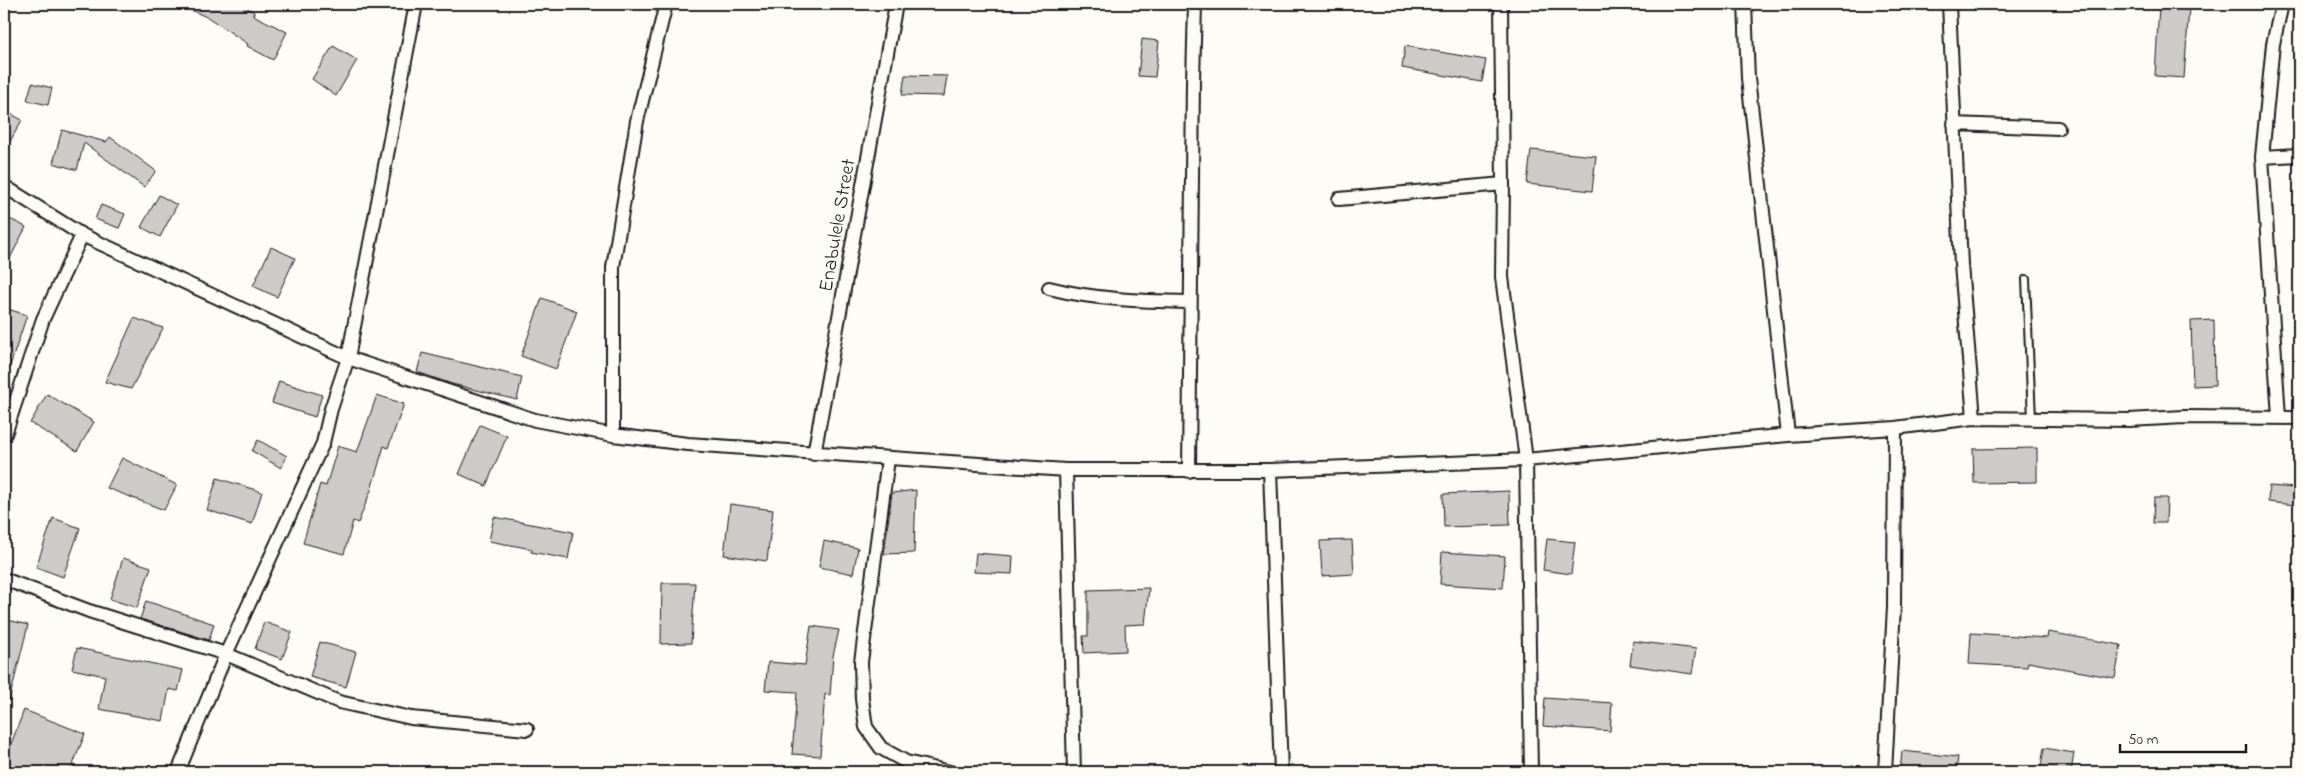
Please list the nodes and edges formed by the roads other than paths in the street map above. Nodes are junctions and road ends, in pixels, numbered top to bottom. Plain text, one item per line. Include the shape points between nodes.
1 (666, 4) edge
2 (896, 4) edge
3 (1195, 4) edge
4 (1501, 4) edge
5 (1745, 4) edge
6 (1949, 4) edge
7 (2282, 4) edge
8 (413, 5) edge
9 (1954, 124) junction
10 (2058, 128) dead end
11 (2299, 155) edge
12 (2262, 156) junction
13 (1503, 184) junction
14 (4, 186) edge
15 (1339, 199) dead end
16 (82, 235) junction
17 (2026, 279) dead end
18 (1049, 288) dead end
19 (1190, 302) junction
20 (348, 358) junction
21 (2279, 417) junction
22 (1974, 418) junction
23 (2032, 418) junction
24 (2299, 418) edge
25 (1895, 428) junction
26 (5, 434) edge
27 (613, 435) junction
28 (1788, 435) junction
29 (814, 454) junction
30 (888, 459) junction
31 (1526, 460) junction
32 (1066, 470) junction
33 (1270, 470) junction
34 (1189, 471) junction
35 (4, 579) edge
36 (226, 654) junction
37 (527, 729) dead end
38 (178, 772) edge
39 (950, 772) edge
40 (1074, 772) edge
41 (1281, 772) edge
42 (1531, 772) edge
43 (1885, 772) edge

1 - 27 street via 637,121 613,267
2 - 29 street, Enabulele Street
3 - 19 street
4 - 13 street
5 - 28 street via 1748,78
6 - 9 street
7 - 12 street via 2273,44
8 - 20 street
9 - 10 street
9 - 22 street via 1960,265
11 - 12 street
12 - 21 street
13 - 15 street
13 - 31 street via 1502,277
14 - 16 street
16 - 20 street
16 - 26 street via 43,319
17 - 23 lane
18 - 19 street via 1078,296 1117,300
19 - 34 street
20 - 27 street via 534,420
20 - 36 street via 323,443
21 - 23 street
21 - 24 street
22 - 23 street
22 - 25 street
25 - 28 street
25 - 43 street via 1894,607
27 - 29 street
28 - 31 street
29 - 30 street
30 - 32 street
30 - 39 street via 861,662 866,728 881,748 906,762
31 - 33 street
31 - 42 street
32 - 34 street
32 - 40 street
33 - 34 street
33 - 41 street
35 - 36 street via 89,611
36 - 37 street via 339,702 411,718
36 - 38 street

